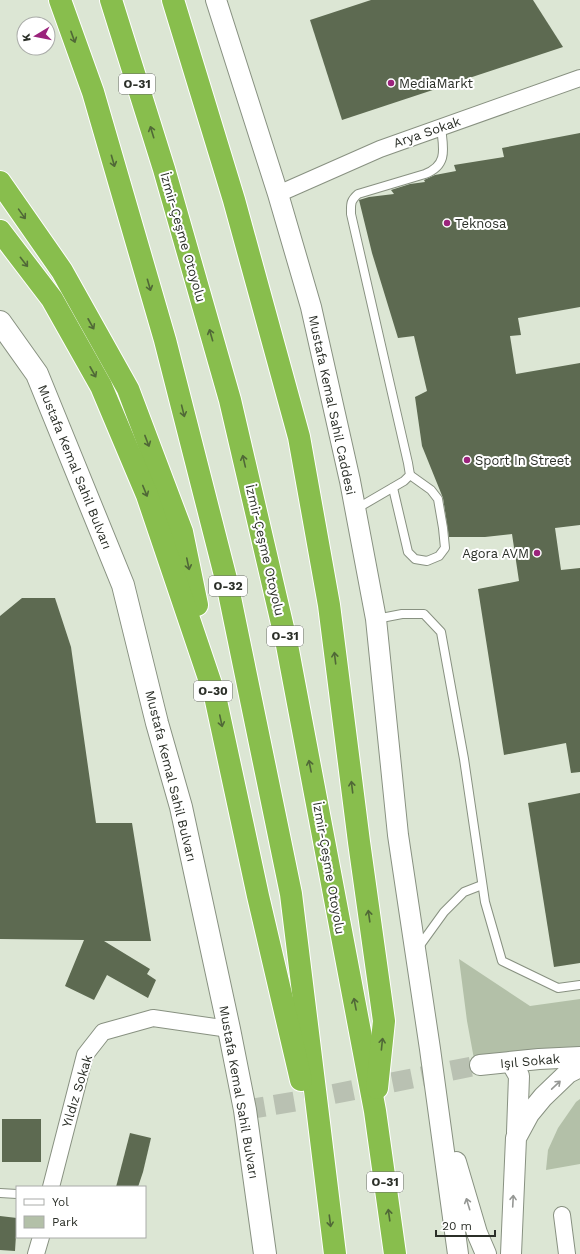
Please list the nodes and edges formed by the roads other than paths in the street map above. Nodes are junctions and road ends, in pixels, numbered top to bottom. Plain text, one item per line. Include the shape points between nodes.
1 (60, 0) edge
2 (110, 0) edge
3 (172, 0) edge
4 (216, 0) edge
5 (580, 78) edge
6 (441, 127) junction
7 (0, 182) edge
8 (278, 194) junction
9 (0, 232) edge
10 (0, 322) edge
11 (410, 475) junction
12 (393, 488) junction
13 (355, 510) junction
14 (376, 619) junction
15 (215, 696) junction
16 (482, 885) junction
17 (415, 952) junction
18 (580, 985) edge
19 (229, 1029) junction
20 (580, 1057) edge
21 (511, 1062) junction
22 (480, 1065) tunnel mouth
23 (580, 1067) edge
24 (437, 1099) junction
25 (375, 1111) junction
26 (516, 1138) junction
27 (51, 1186) edge
28 (326, 1188) junction
29 (0, 1193) edge
30 (16, 1194) edge
31 (562, 1215) dead end
32 (42, 1238) edge
33 (36, 1254) edge
34 (265, 1254) edge
35 (335, 1254) edge
36 (395, 1254) edge
37 (458, 1254) edge
38 (486, 1254) edge
39 (511, 1254) edge
40 (567, 1254) edge

1 -> 28 highway, O-32 via 93,92 165,340 227,583 291,894
25 -> 2 highway, İzmir-Çeşme Otoyolu / O-31 via 287,645 230,400 164,169
25 -> 3 highway via 384,1021 329,605 299,437 234,200
4 - 8 street, Mustafa Kemal Sahil Caddesi
5 - 6 street, Arya Sokak
6 - 8 street, Arya Sokak via 380,149
6 - 11 lane via 444,152 438,166 425,174 358,194 350,204
7 -> 15 highway via 62,271 128,389 182,532
8 - 13 street, Mustafa Kemal Sahil Caddesi via 311,307
9 -> 15 highway, O-30 via 52,299 101,386 147,495
10 - 19 main road, Mustafa Kemal Sahil Bulvarı via 38,374 123,585 181,807
11 - 12 lane
11 - 12 lane via 431,490 438,499 445,548 439,556 427,561 415,559 408,552
12 - 13 lane
13 - 14 street, Mustafa Kemal Sahil Caddesi
14 - 16 lane via 402,614 424,614 441,632 464,759
14 - 17 street via 398,835
15 -> 28 highway, O-30 via 258,896
16 - 17 lane via 464,892 444,912
16 - 18 lane via 502,961 558,988
17 - 24 street
19 - 27 street, Yıldız Sokak via 153,1018 103,1032 85,1055
19 - 34 main road, Mustafa Kemal Sahil Bulvarı via 245,1110
20 - 21 street, Işıl Sokak
21 - 22 street, Işıl Sokak
21 - 26 street via 519,1076
26 -> 23 street via 529,1114 543,1096 568,1073
24 - 37 street
38 -> 24 street via 477,1233
36 -> 25 highway, İzmir-Çeşme Otoyolu / O-31
39 -> 26 street
28 -> 35 highway
29 - 30 lane
31 - 40 street
32 - 33 street

